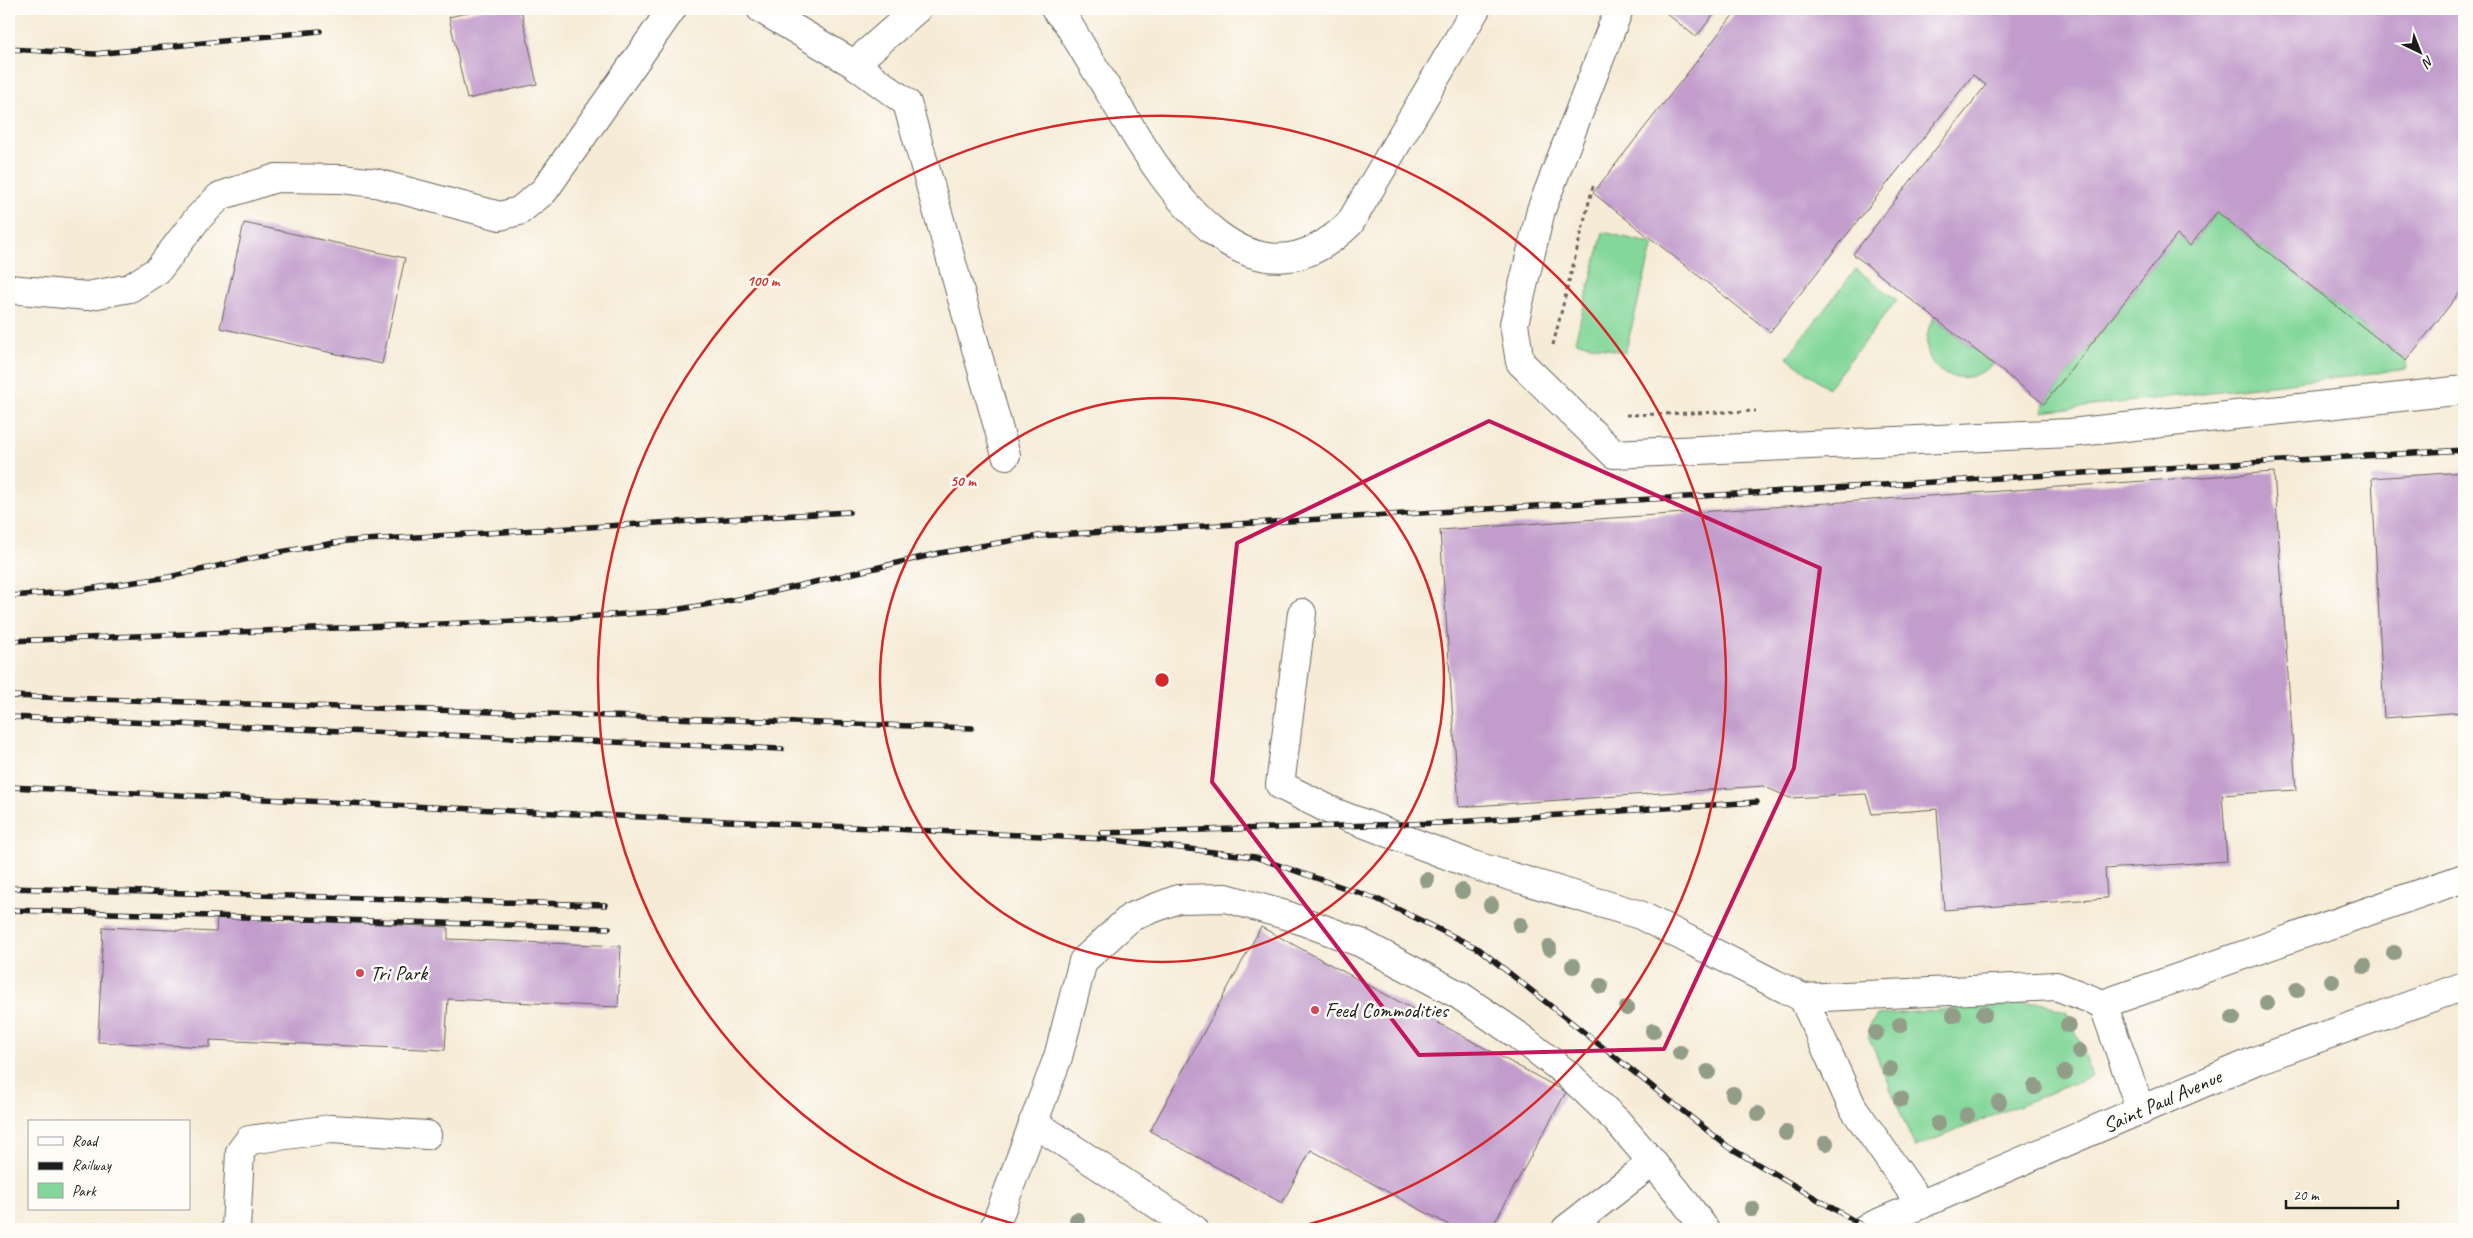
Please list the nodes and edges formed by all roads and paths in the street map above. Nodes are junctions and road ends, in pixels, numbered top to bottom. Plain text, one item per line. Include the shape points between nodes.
1 (672, 9) edge
2 (760, 9) edge
3 (917, 9) edge
4 (1055, 9) edge
5 (1476, 9) edge
6 (1619, 9) edge
7 (854, 64) junction
8 (1593, 186) dead end
9 (9, 289) edge
10 (1560, 351) dead end
11 (2464, 390) edge
12 (1620, 410) dead end
13 (1757, 411) dead end
14 (1006, 455) dead end
15 (1302, 613) dead end
16 (2464, 878) edge
17 (2464, 986) edge
18 (1803, 998) junction
19 (2103, 1004) junction
20 (2141, 1111) junction
21 (1033, 1122) junction
22 (427, 1135) dead end
23 (1653, 1162) junction
24 (1921, 1205) junction
25 (236, 1229) edge
26 (994, 1229) edge
27 (1194, 1229) edge
28 (1566, 1229) edge
29 (1705, 1229) edge
30 (1864, 1229) edge

1 - 9 street via 544,191 518,211 500,216 376,183 276,178 220,196 197,219 158,270 130,288 87,296
2 - 7 street
3 - 7 street
4 - 5 street via 1067,22 1153,165 1174,192 1219,237 1243,251 1265,258 1292,256 1315,249 1334,239 1350,223
6 - 11 street via 1542,210 1514,324 1520,362 1614,454 2070,433
7 - 14 street via 907,103
8 - 10 path via 1553,345
12 - 13 path via 1627,417
15 - 18 street via 1280,785 1336,813 1473,865 1640,915
16 - 19 street
17 - 20 street, Saint Paul Avenue via 2257,1060
18 - 19 street via 2056,986
18 - 24 street via 1852,1106
19 - 20 street
20 - 24 street, Saint Paul Avenue
21 - 23 street via 1058,1057 1084,961 1131,917 1178,899 1226,898 1362,942 1459,995 1571,1077 1617,1121
21 - 26 street
21 - 27 street
22 - 25 street via 331,1129 250,1140 240,1152
23 - 28 street
23 - 29 street
24 - 30 street, Saint Paul Avenue

